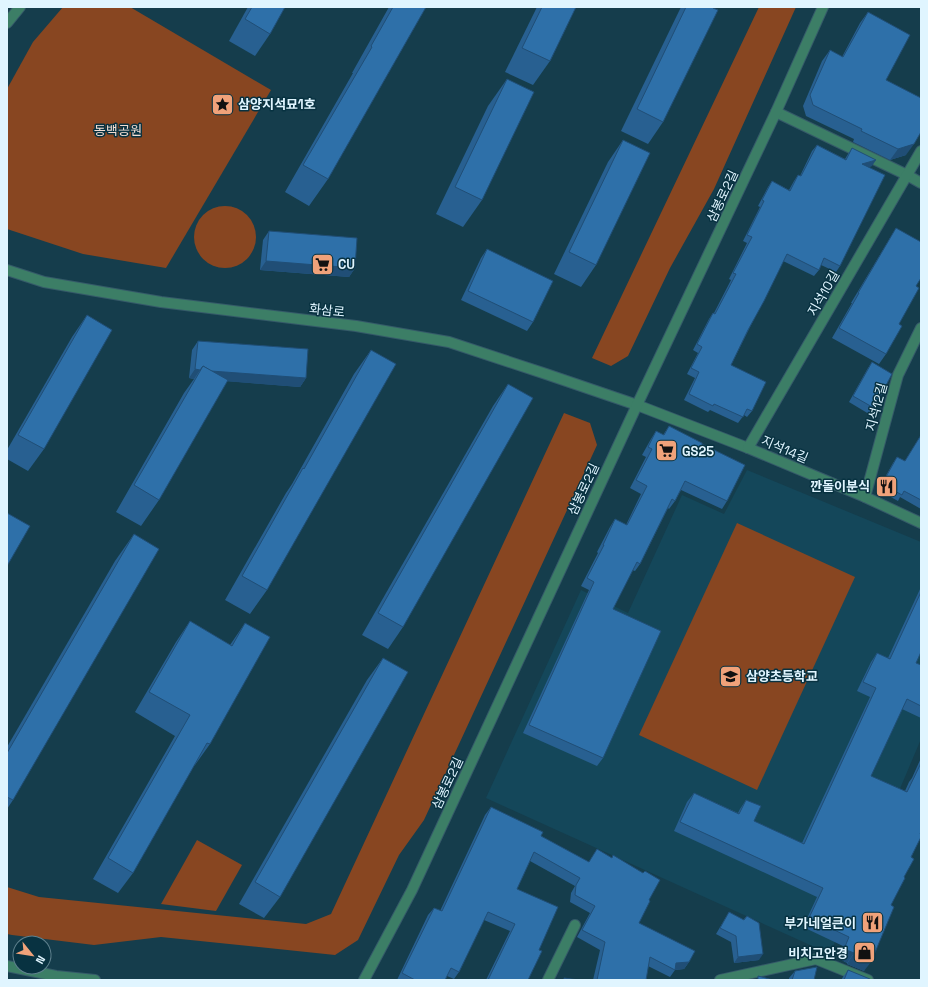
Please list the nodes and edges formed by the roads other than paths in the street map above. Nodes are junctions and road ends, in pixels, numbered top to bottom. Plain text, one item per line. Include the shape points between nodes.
1 (20, 7) edge
2 (823, 7) edge
3 (7, 23) edge
4 (776, 112) junction
5 (921, 151) edge
6 (907, 175) junction
7 (921, 183) edge
8 (7, 270) edge
9 (921, 328) edge
10 (637, 405) junction
11 (748, 448) junction
12 (865, 497) junction
13 (921, 523) edge
14 (575, 925) dead end
15 (7, 966) edge
16 (55, 978) edge
17 (95, 980) edge
18 (364, 980) edge
19 (548, 980) edge
20 (720, 980) edge
21 (868, 980) edge

1 - 3 street
2 - 4 street, 삼봉로2길
4 - 6 street
4 - 10 street, 삼봉로2길
5 - 6 street, 지석10길
6 - 7 street
6 - 11 street, 지석10길
8 - 10 street, 화삼로 via 44,282 161,302 356,326 449,342
9 - 12 street, 지석12길 via 898,375
10 - 11 street, 지석14길
10 - 18 street, 삼봉로2길 via 412,890
11 - 12 street, 지석14길
12 - 13 street, 지석14길
14 - 19 street
15 - 16 street
16 - 17 street
20 - 21 street via 816,959

